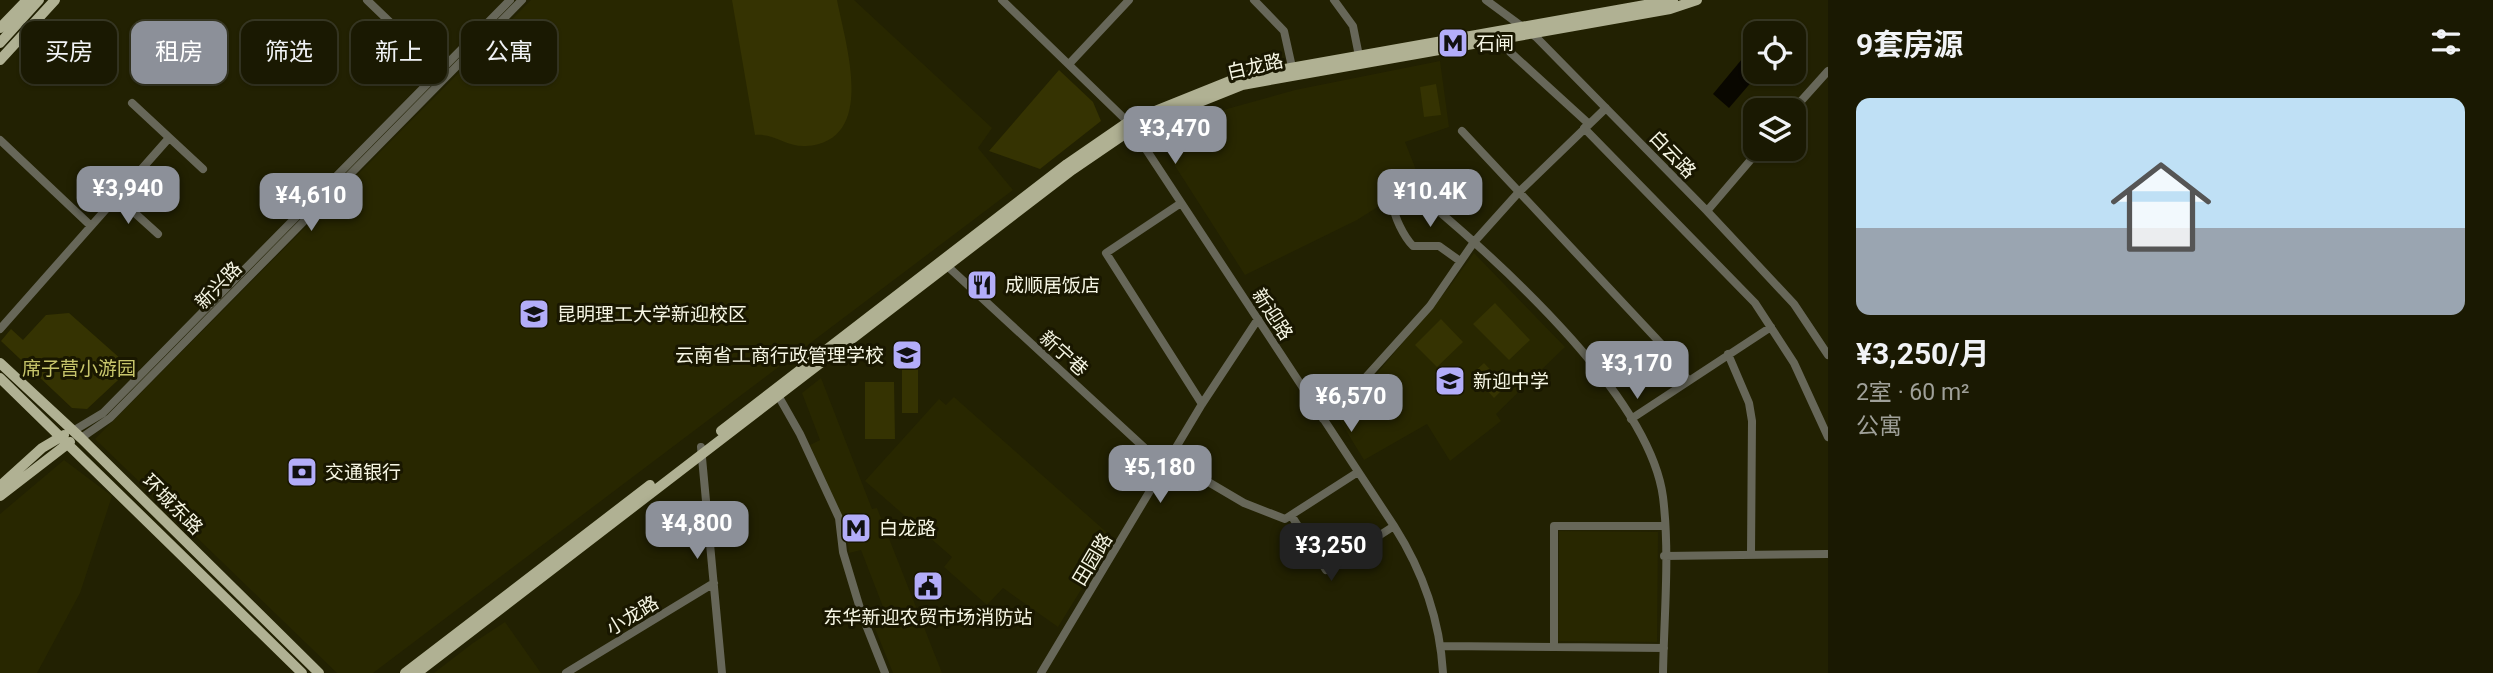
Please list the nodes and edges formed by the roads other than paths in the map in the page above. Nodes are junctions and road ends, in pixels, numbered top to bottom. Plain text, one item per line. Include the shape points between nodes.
1 (27, 0) edge
2 (39, 0) edge
3 (55, 0) edge
4 (367, 0) edge
5 (510, 0) edge
6 (522, 0) edge
7 (1002, 0) edge
8 (1129, 0) edge
9 (1254, 0) edge
10 (1334, 0) edge
11 (1486, 0) edge
12 (1674, 0) edge
13 (1697, 0) edge
14 (389, 21) edge
15 (0, 28) edge
16 (1527, 30) junction
17 (1507, 37) junction
18 (0, 43) edge
19 (1359, 55) junction
20 (0, 60) edge
21 (1070, 63) junction
22 (447, 67) edge
23 (1292, 67) junction
24 (447, 68) edge
25 (1828, 71) edge
26 (430, 84) edge
27 (1804, 98) edge
28 (132, 103) dead end
29 (1606, 108) junction
30 (1130, 126) junction
31 (1586, 126) junction
32 (1462, 131) dead end
33 (169, 138) junction
34 (0, 140) edge
35 (1750, 161) edge
36 (203, 169) dead end
37 (1406, 191) dead end
38 (1518, 193) junction
39 (118, 195) junction
40 (1181, 203) junction
41 (1435, 208) dead end
42 (1707, 211) junction
43 (90, 226) junction
44 (158, 234) dead end
45 (1474, 242) junction
46 (1460, 261) junction
47 (945, 264) junction
48 (1258, 319) junction
49 (1771, 327) junction
50 (0, 329) edge
51 (1825, 346) edge
52 (1728, 354) junction
53 (1828, 355) edge
54 (0, 363) edge
55 (0, 377) edge
56 (1688, 380) junction
57 (779, 397) junction
58 (1202, 404) junction
59 (1323, 419) junction
60 (1631, 419) junction
61 (77, 435) junction
62 (1828, 437) edge
63 (62, 441) junction
64 (701, 451) junction
65 (1169, 462) junction
66 (1358, 472) junction
67 (0, 486) edge
68 (0, 496) edge
69 (1291, 516) junction
70 (1394, 526) junction
71 (1664, 526) junction
72 (1828, 554) edge
73 (1751, 555) junction
74 (1664, 556) junction
75 (714, 583) junction
76 (1440, 646) junction
77 (1554, 647) junction
78 (1664, 648) junction
79 (302, 673) edge
80 (319, 673) edge
81 (405, 673) edge
82 (417, 673) edge
83 (566, 673) edge
84 (722, 673) edge
85 (885, 673) edge
86 (1041, 673) edge
87 (1443, 673) edge
88 (1664, 673) edge

1 - 15 main road
2 - 18 main road
3 - 20 main road
4 - 14 street
5 - 22 street, 新兴路
6 - 24 street, 新兴路
7 - 21 street, 新迎路
8 - 21 street
9 - 23 street via 1284,31
10 - 19 street via 1353,26
11 - 16 street, 白云路
12 - 16 main road, 白龙路
13 - 16 main road, 白龙路 via 1670,9
16 - 17 main road, 白龙路
16 - 19 main road, 白龙路
16 - 29 street, 白云路
17 - 30 main road, 白龙路 via 1242,85
17 - 31 street via 1510,52
19 - 23 main road, 白龙路
21 - 30 street, 新迎路
23 - 30 main road, 白龙路 via 1216,85
25 - 27 street
26 - 61 street, 新兴路 via 110,418
28 - 33 street
29 - 31 street
29 - 42 street, 白云路
30 - 40 street, 新迎路
30 - 47 main road, 白龙路
31 - 38 street
31 - 49 street via 1755,303
32 - 38 street
33 - 36 street
33 - 39 street
34 - 43 street
35 - 42 street
37 - 46 street via 1394,206 1407,240 1413,246 1439,246
38 - 45 street
38 - 56 street via 1666,349
39 - 43 street
39 - 44 street
40 - 48 street, 新迎路
40 - 58 street via 1106,253
41 - 45 street
42 - 51 street, 白云路 via 1794,304
43 - 50 street
45 - 46 street
45 - 60 street via 1609,381
46 - 59 street via 1400,341
47 - 57 main road, 白龙路
47 - 64 main road, 白龙路
47 - 65 street, 新宁巷 via 1149,452
48 - 58 street, 田园路
48 - 59 street, 新迎路
49 - 52 street
49 - 62 street via 1794,363
51 - 53 street, 白云路
52 - 56 street
52 - 73 street via 1752,421
54 - 61 main road, 环城东路
55 - 63 main road, 环城东路
56 - 60 street
57 - 64 main road, 白龙路
57 - 85 street via 839,518 843,552
58 - 65 street, 田园路
59 - 66 street, 新迎路
60 - 71 street via 1663,495
61 - 63 main road
61 - 80 main road, 环城东路
63 - 67 main road
63 - 68 main road
63 - 79 main road, 环城东路
64 - 75 street
64 - 81 main road, 白龙路
64 - 82 main road, 白龙路
65 - 69 street, 新宁巷 via 1244,503 1285,519
65 - 86 street, 田园路
66 - 69 street
66 - 70 street, 新迎路
69 - 70 street via 1326,570
70 - 76 street, 新迎路 via 1425,589
71 - 74 street
71 - 77 street via 1554,526
72 - 73 street
73 - 74 street
74 - 78 street
75 - 83 street, 小龙路
75 - 84 street
76 - 77 street
76 - 87 street, 新迎路
77 - 78 street
78 - 88 street

